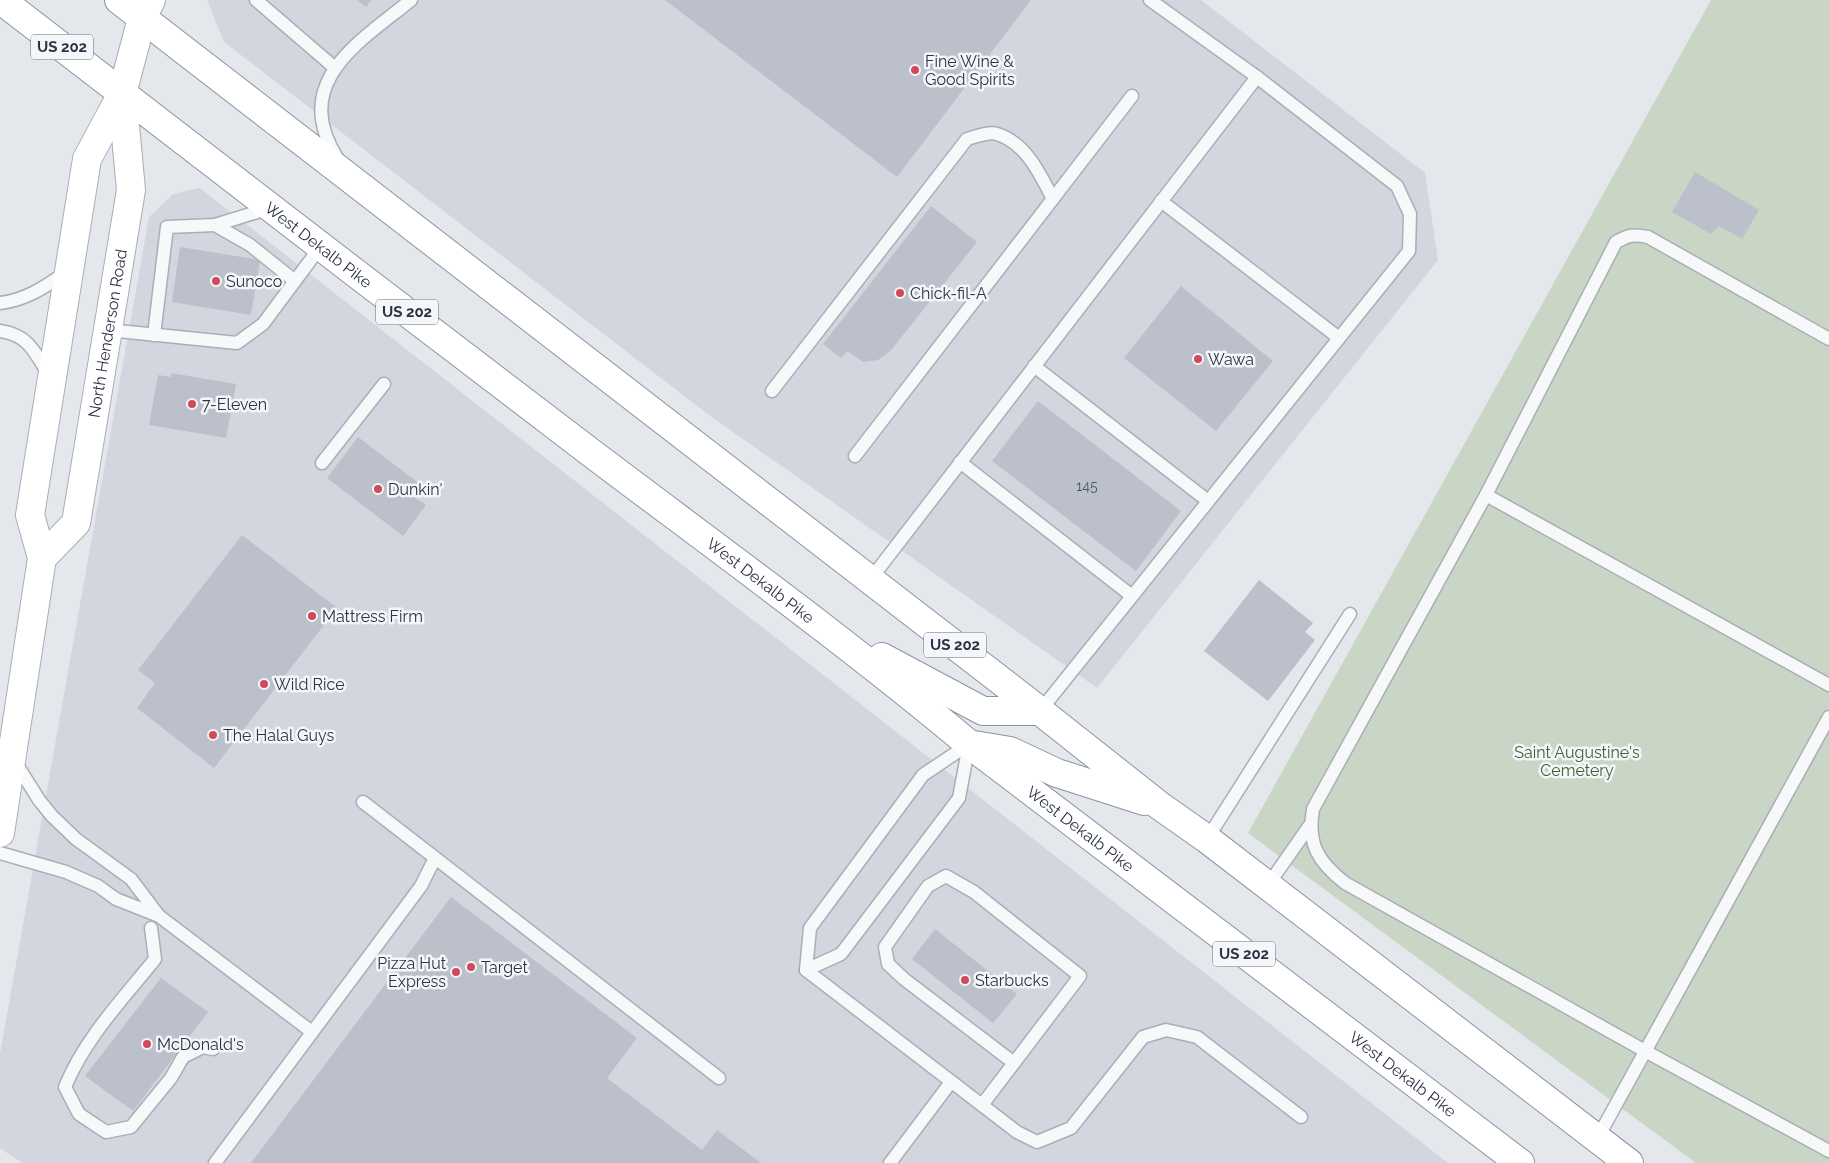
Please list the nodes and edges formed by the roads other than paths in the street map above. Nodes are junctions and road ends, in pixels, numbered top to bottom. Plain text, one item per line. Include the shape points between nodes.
1 (1, 0) edge
2 (119, 0) edge
3 (256, 0) edge
4 (411, 0) edge
5 (1150, 0) edge
6 (147, 9) edge
7 (335, 68) junction
8 (1257, 77) junction
9 (122, 94) junction
10 (1132, 96) dead end
11 (348, 177) junction
12 (1053, 199) junction
13 (1161, 201) junction
14 (270, 208) junction
15 (215, 225) junction
16 (321, 246) junction
17 (70, 270) junction
18 (295, 281) junction
19 (0, 303) edge
20 (108, 330) junction
21 (0, 331) edge
22 (154, 335) junction
23 (1339, 338) junction
24 (1829, 339) edge
25 (1034, 366) junction
26 (52, 380) junction
27 (384, 384) dead end
28 (772, 391) dead end
29 (855, 456) dead end
30 (960, 462) junction
31 (322, 463) dead end
32 (1486, 495) junction
33 (1208, 501) junction
34 (42, 558) junction
35 (870, 580) junction
36 (1132, 596) junction
37 (804, 614) junction
38 (1350, 614) dead end
39 (1829, 685) edge
40 (1040, 711) junction
41 (1829, 716) edge
42 (969, 744) junction
43 (13, 758) junction
44 (362, 802) dead end
45 (1160, 806) junction
46 (1310, 825) junction
47 (0, 833) edge
48 (1207, 839) junction
49 (0, 853) edge
50 (434, 858) junction
51 (1268, 885) junction
52 (160, 916) junction
53 (151, 928) dead end
54 (806, 970) junction
55 (312, 1032) junction
56 (214, 1049) dead end
57 (1645, 1051) junction
58 (1014, 1063) junction
59 (719, 1078) dead end
60 (951, 1082) junction
61 (982, 1105) junction
62 (1301, 1117) dead end
63 (1597, 1139) junction
64 (1829, 1151) edge
65 (215, 1163) edge
66 (890, 1163) edge
67 (1520, 1163) edge
68 (1629, 1163) edge

1 - 9 main road, West Dekalb Pike / US 202
2 - 6 main road, US 202
3 - 7 lane
4 - 7 lane via 356,45
5 - 8 lane
6 - 9 main road, North Henderson Road
6 - 11 main road, US 202
7 - 11 lane via 326,80 321,102 321,125 328,144
8 - 13 lane
8 - 23 lane via 1396,186 1410,214 1408,251
9 - 14 main road, West Dekalb Pike / US 202
9 - 17 main road, North Henderson Road via 87,159
9 - 20 main road, North Henderson Road via 131,190
10 - 12 lane
11 - 35 main road, US 202
12 - 28 lane via 1021,146 996,133 967,139
12 - 29 lane
13 - 23 lane
13 - 25 lane
14 - 15 lane
14 - 16 main road, West Dekalb Pike / US 202
15 - 18 lane via 250,245
15 - 22 lane via 167,227
16 - 18 lane
16 - 37 main road, West Dekalb Pike / US 202
17 - 19 lane via 34,294
17 - 26 main road, North Henderson Road
18 - 22 lane via 263,324 238,343
20 - 22 lane
20 - 34 main road, North Henderson Road via 76,523
21 - 26 lane via 26,341
23 - 33 lane
24 - 32 lane via 1648,237 1627,236 1616,242
25 - 30 lane
25 - 33 lane
26 - 34 main road, North Henderson Road via 30,515
27 - 31 lane
30 - 35 lane
30 - 36 lane
32 - 39 lane
32 - 46 lane via 1313,809
33 - 36 lane
34 - 43 main road, North Henderson Road
35 - 40 main road, US 202
36 - 40 lane
37 - 40 main road via 983,711
37 - 42 main road, West Dekalb Pike / US 202
38 - 48 lane
40 - 45 main road, US 202
41 - 57 lane
42 - 45 main road via 1010,751 1057,773
42 - 54 lane via 923,775 810,928
42 - 54 lane via 959,798 841,954
42 - 67 main road, West Dekalb Pike / US 202
43 - 47 main road, North Henderson Road
43 - 52 lane via 57,822 131,879
44 - 50 lane
45 - 48 main road, US 202
46 - 51 lane
46 - 57 lane via 1320,859 1345,883
48 - 51 main road, US 202
49 - 52 lane via 74,874 116,899
50 - 55 lane via 421,886
50 - 59 lane
51 - 63 main road, US 202
52 - 55 lane
53 - 56 lane via 155,959 89,1041 65,1087 78,1114 106,1132 131,1127 171,1078 184,1056 203,1047
54 - 60 lane
55 - 65 lane
57 - 63 lane
57 - 64 lane
58 - 58 lane via 888,964 885,947 928,886 946,876 974,892 1080,976
58 - 61 lane
60 - 61 lane
60 - 66 lane
61 - 62 lane via 1017,1132 1038,1142 1071,1128 1143,1038 1166,1030 1197,1037
63 - 68 main road, US 202

